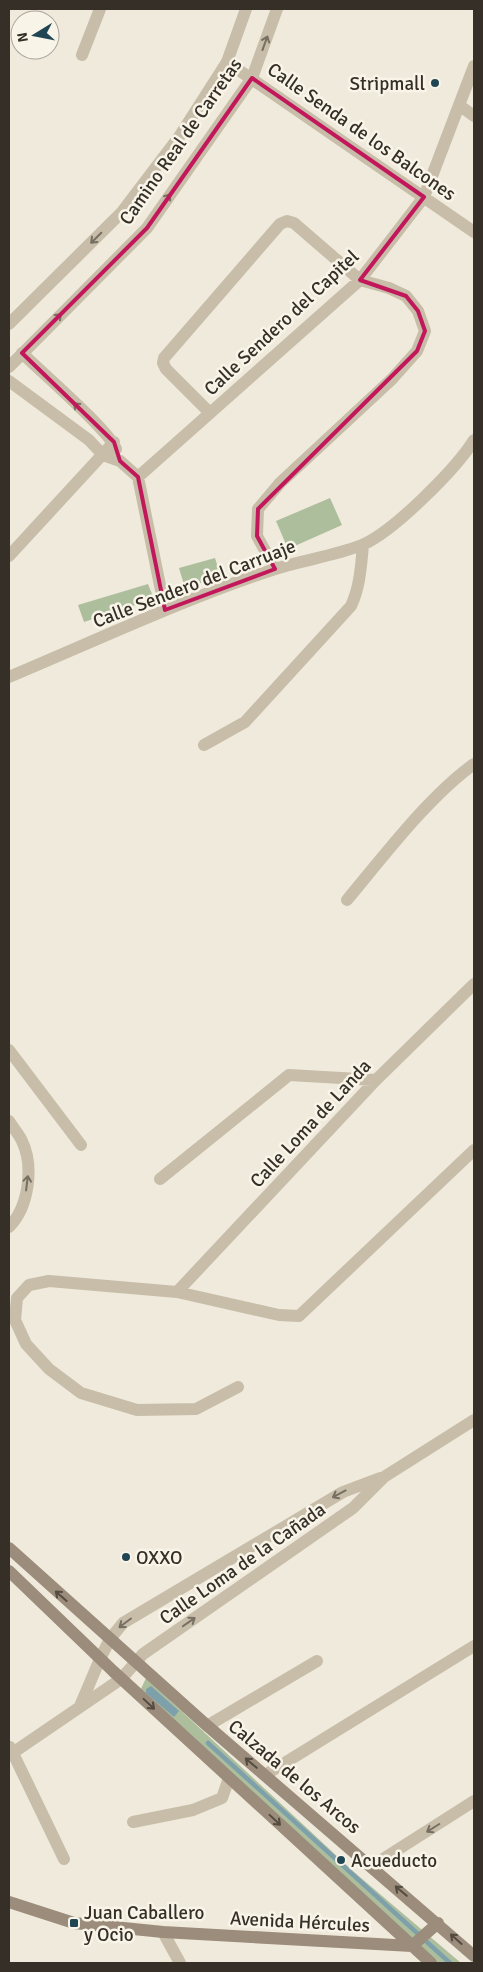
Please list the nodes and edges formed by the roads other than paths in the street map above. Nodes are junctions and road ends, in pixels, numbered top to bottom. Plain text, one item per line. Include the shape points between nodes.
1 (100, 9) edge
2 (246, 9) edge
3 (277, 9) edge
4 (82, 55) dead end
5 (227, 62) junction
6 (474, 66) edge
7 (252, 78) junction
8 (459, 106) junction
9 (474, 116) edge
10 (424, 197) junction
11 (474, 232) edge
12 (360, 280) junction
13 (9, 324) edge
14 (22, 353) junction
15 (9, 367) edge
16 (9, 381) edge
17 (210, 413) junction
18 (474, 440) edge
19 (114, 442) junction
20 (103, 454) junction
21 (120, 461) junction
22 (138, 477) junction
23 (363, 545) junction
24 (9, 556) edge
25 (275, 569) junction
26 (165, 610) junction
27 (9, 678) edge
28 (204, 745) dead end
29 (474, 764) edge
30 (347, 900) dead end
31 (474, 984) edge
32 (9, 1050) edge
33 (376, 1080) junction
34 (9, 1121) edge
35 (81, 1145) dead end
36 (474, 1150) edge
37 (160, 1179) dead end
38 (9, 1227) edge
39 (177, 1292) junction
40 (238, 1387) dead end
41 (474, 1420) edge
42 (384, 1477) junction
43 (9, 1542) edge
44 (9, 1548) edge
45 (9, 1571) edge
46 (44, 1581) junction
47 (110, 1639) junction
48 (474, 1646) edge
49 (100, 1659) junction
50 (317, 1661) dead end
51 (137, 1662) junction
52 (117, 1675) junction
53 (80, 1706) junction
54 (205, 1724) junction
55 (187, 1740) junction
56 (11, 1749) edge
57 (265, 1775) junction
58 (229, 1778) junction
59 (474, 1802) edge
60 (133, 1822) dead end
61 (64, 1859) dead end
62 (372, 1866) junction
63 (9, 1902) edge
64 (438, 1923) junction
65 (163, 1932) junction
66 (412, 1946) junction
67 (474, 1956) edge
68 (180, 1963) edge
69 (431, 1963) edge

1 - 4 street
2 - 5 street, Camino Real de Carretas
7 -> 3 street, Camino Real de Carretas
5 - 7 street, Calle Senda de los Balcones
5 -> 13 street, Camino Real de Carretas via 179,137 122,212
6 - 8 street, Calle Sendero del Capitel
7 - 10 street, Calle Senda de los Balcones
14 -> 7 street, Camino Real de Carretas via 147,228
8 - 9 street
8 - 10 street, Calle Sendero del Capitel
10 - 11 street, Calle Senda de los Balcones
10 - 12 street, Calle Sendero del Capitel
12 - 17 street, Calle Sendero del Capitel
12 - 17 street via 294,223 280,224 164,358 166,369
12 - 25 street via 406,296 418,311 424,331 417,351 392,378 280,483 258,509 257,536
14 - 15 street, Camino Real de Carretas
19 -> 14 street
16 - 20 street
17 - 22 street, Calle Sendero del Capitel
18 - 23 street, Calle Sendero del Carruaje via 465,455 413,508
19 - 20 street
19 - 21 street
20 - 21 street
20 - 24 street
21 - 22 street
22 - 26 street
23 - 25 street, Calle Sendero del Carruaje
23 - 28 street via 360,578 351,606 246,722
25 - 26 street, Calle Sendero del Carruaje
26 - 27 street, Calle Sendero del Carruaje
29 - 30 street via 458,776 394,844
31 - 33 street, Calle Loma de Landa
32 - 35 street
33 - 37 street via 289,1075
33 - 39 street, Calle Loma de Landa
38 -> 34 street via 25,1196 29,1169 23,1141
36 - 39 street via 299,1316 279,1315
39 - 40 street via 49,1280 29,1285 17,1298 15,1320 26,1344 49,1369 81,1392 137,1410 196,1408
41 - 42 street, Calle Loma de la Cañada
42 -> 47 street, Calle Loma de la Cañada via 334,1497 122,1623
51 -> 42 street, Calle Loma de la Cañada via 143,1654 353,1508
43 - 46 street
44 - 46 main road, Calzada de los Arcos
45 - 49 main road
47 -> 46 main road, Calzada de los Arcos
47 - 49 street, Calle Loma de la Cañada
47 - 51 main road, Calzada de los Arcos
48 - 57 street
49 - 52 main road
49 - 53 street, Calle Loma de la Cañada
50 - 54 street
51 - 52 street, Calle Loma de la Cañada
51 - 54 main road, Calzada de los Arcos
52 - 53 street, Calle Loma de la Cañada
52 -> 55 main road
53 - 56 street, Calle Loma de la Cañada
54 - 55 main road
57 -> 54 main road, Calzada de los Arcos
55 - 58 main road
56 - 61 street
57 - 62 main road, Calzada de los Arcos
58 - 60 street via 222,1798 193,1810
58 -> 66 main road
59 -> 62 street
64 -> 62 main road, Calzada de los Arcos
63 - 65 main road, Avenida Hércules via 74,1923
64 - 66 main road
67 -> 64 main road, Calzada de los Arcos
65 - 66 main road, Avenida Hércules
65 - 68 street
66 - 69 main road

